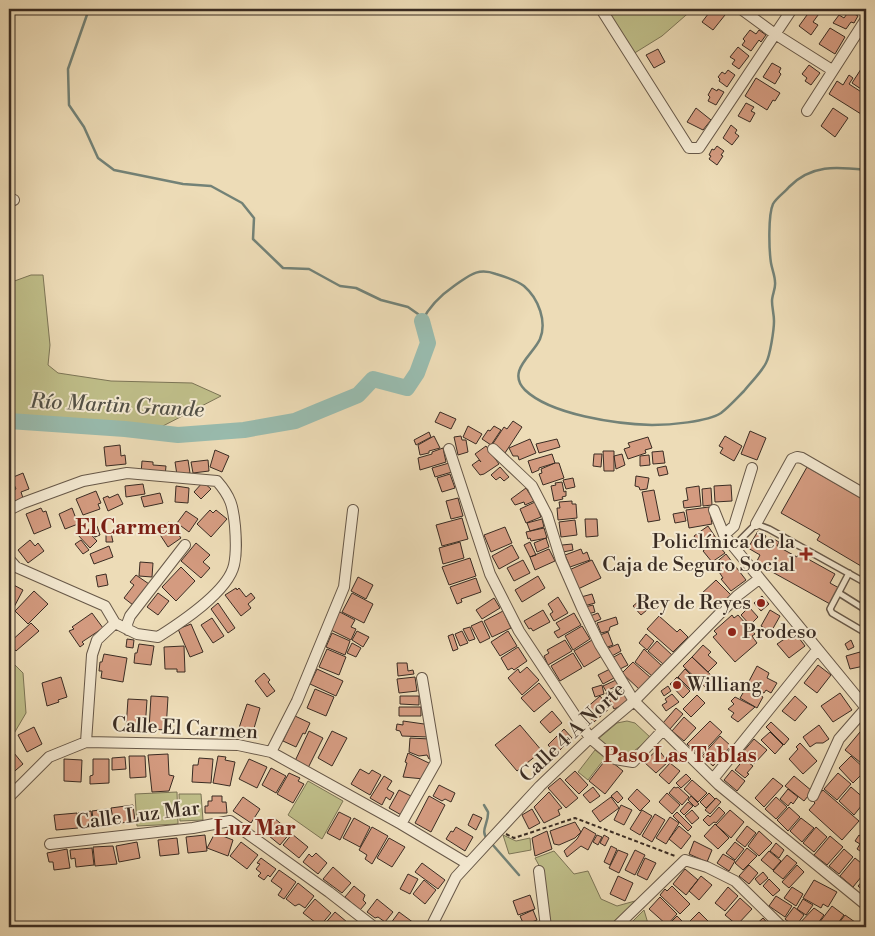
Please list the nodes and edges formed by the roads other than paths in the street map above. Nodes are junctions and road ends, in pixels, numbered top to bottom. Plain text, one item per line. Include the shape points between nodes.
1 (601, 9) edge
2 (740, 9) edge
3 (792, 9) edge
4 (866, 20) edge
5 (775, 34) junction
6 (832, 70) junction
7 (807, 110) dead end
8 (449, 449) dead end
9 (494, 449) dead end
10 (752, 468) dead end
11 (866, 494) edge
12 (9, 510) edge
13 (353, 510) dead end
14 (714, 510) dead end
15 (756, 524) junction
16 (724, 535) junction
17 (185, 545) dead end
18 (733, 547) junction
19 (9, 559) edge
20 (848, 573) junction
21 (759, 579) junction
22 (866, 583) edge
23 (839, 593) junction
24 (866, 610) edge
25 (115, 623) junction
26 (128, 630) junction
27 (866, 633) edge
28 (817, 650) junction
29 (422, 678) dead end
30 (634, 701) junction
31 (866, 708) edge
32 (663, 730) junction
33 (590, 738) junction
34 (86, 742) junction
35 (271, 752) junction
36 (713, 779) junction
37 (813, 796) dead end
38 (9, 797) edge
39 (401, 824) junction
40 (50, 844) dead end
41 (468, 864) junction
42 (539, 871) dead end
43 (866, 905) edge
44 (374, 927) edge
45 (431, 927) edge
46 (546, 927) edge
47 (616, 927) edge
48 (782, 927) edge

1 - 5 street via 688,148 699,148
2 - 5 street
3 - 5 street
4 - 6 street
5 - 6 street
6 - 7 street
8 - 33 street via 490,574 519,631
9 - 30 street via 532,486 547,515 561,560 582,608
10 - 16 street via 734,526
11 - 15 street via 797,457 792,459
12 - 26 street via 83,481 127,473 217,481 228,493 236,539 234,566 222,588 186,619 158,637
13 - 35 street via 344,587 298,701
14 - 16 street
15 - 18 lane
15 - 20 lane
16 - 18 street
17 - 26 street via 130,616
18 - 21 street
19 - 25 street via 16,567 105,606
20 - 22 lane
20 - 23 lane
21 - 28 street
21 - 30 street, Calle 4 A Norte via 737,596
23 - 24 lane
23 - 27 lane via 830,609 832,613
25 - 26 street
25 - 34 street via 97,640 92,655
28 - 31 street
28 - 36 street
29 - 39 street via 436,762
30 - 32 street
30 - 33 street, Calle 4 A Norte
31 - 37 street via 839,739
32 - 33 street via 633,762 615,759
32 - 36 street
33 - 41 street, Calle 4 A Norte via 540,786
34 - 35 street, Calle El Carmen via 238,745
34 - 38 street, Calle El Carmen via 49,757
35 - 39 street, Calle El Carmen
36 - 43 street
39 - 41 street, Calle El Carmen
40 - 44 street, Calle Luz Mar via 230,822
41 - 45 street, Calle 4 A Norte via 456,877
42 - 46 street
47 - 48 street via 685,860 735,881

